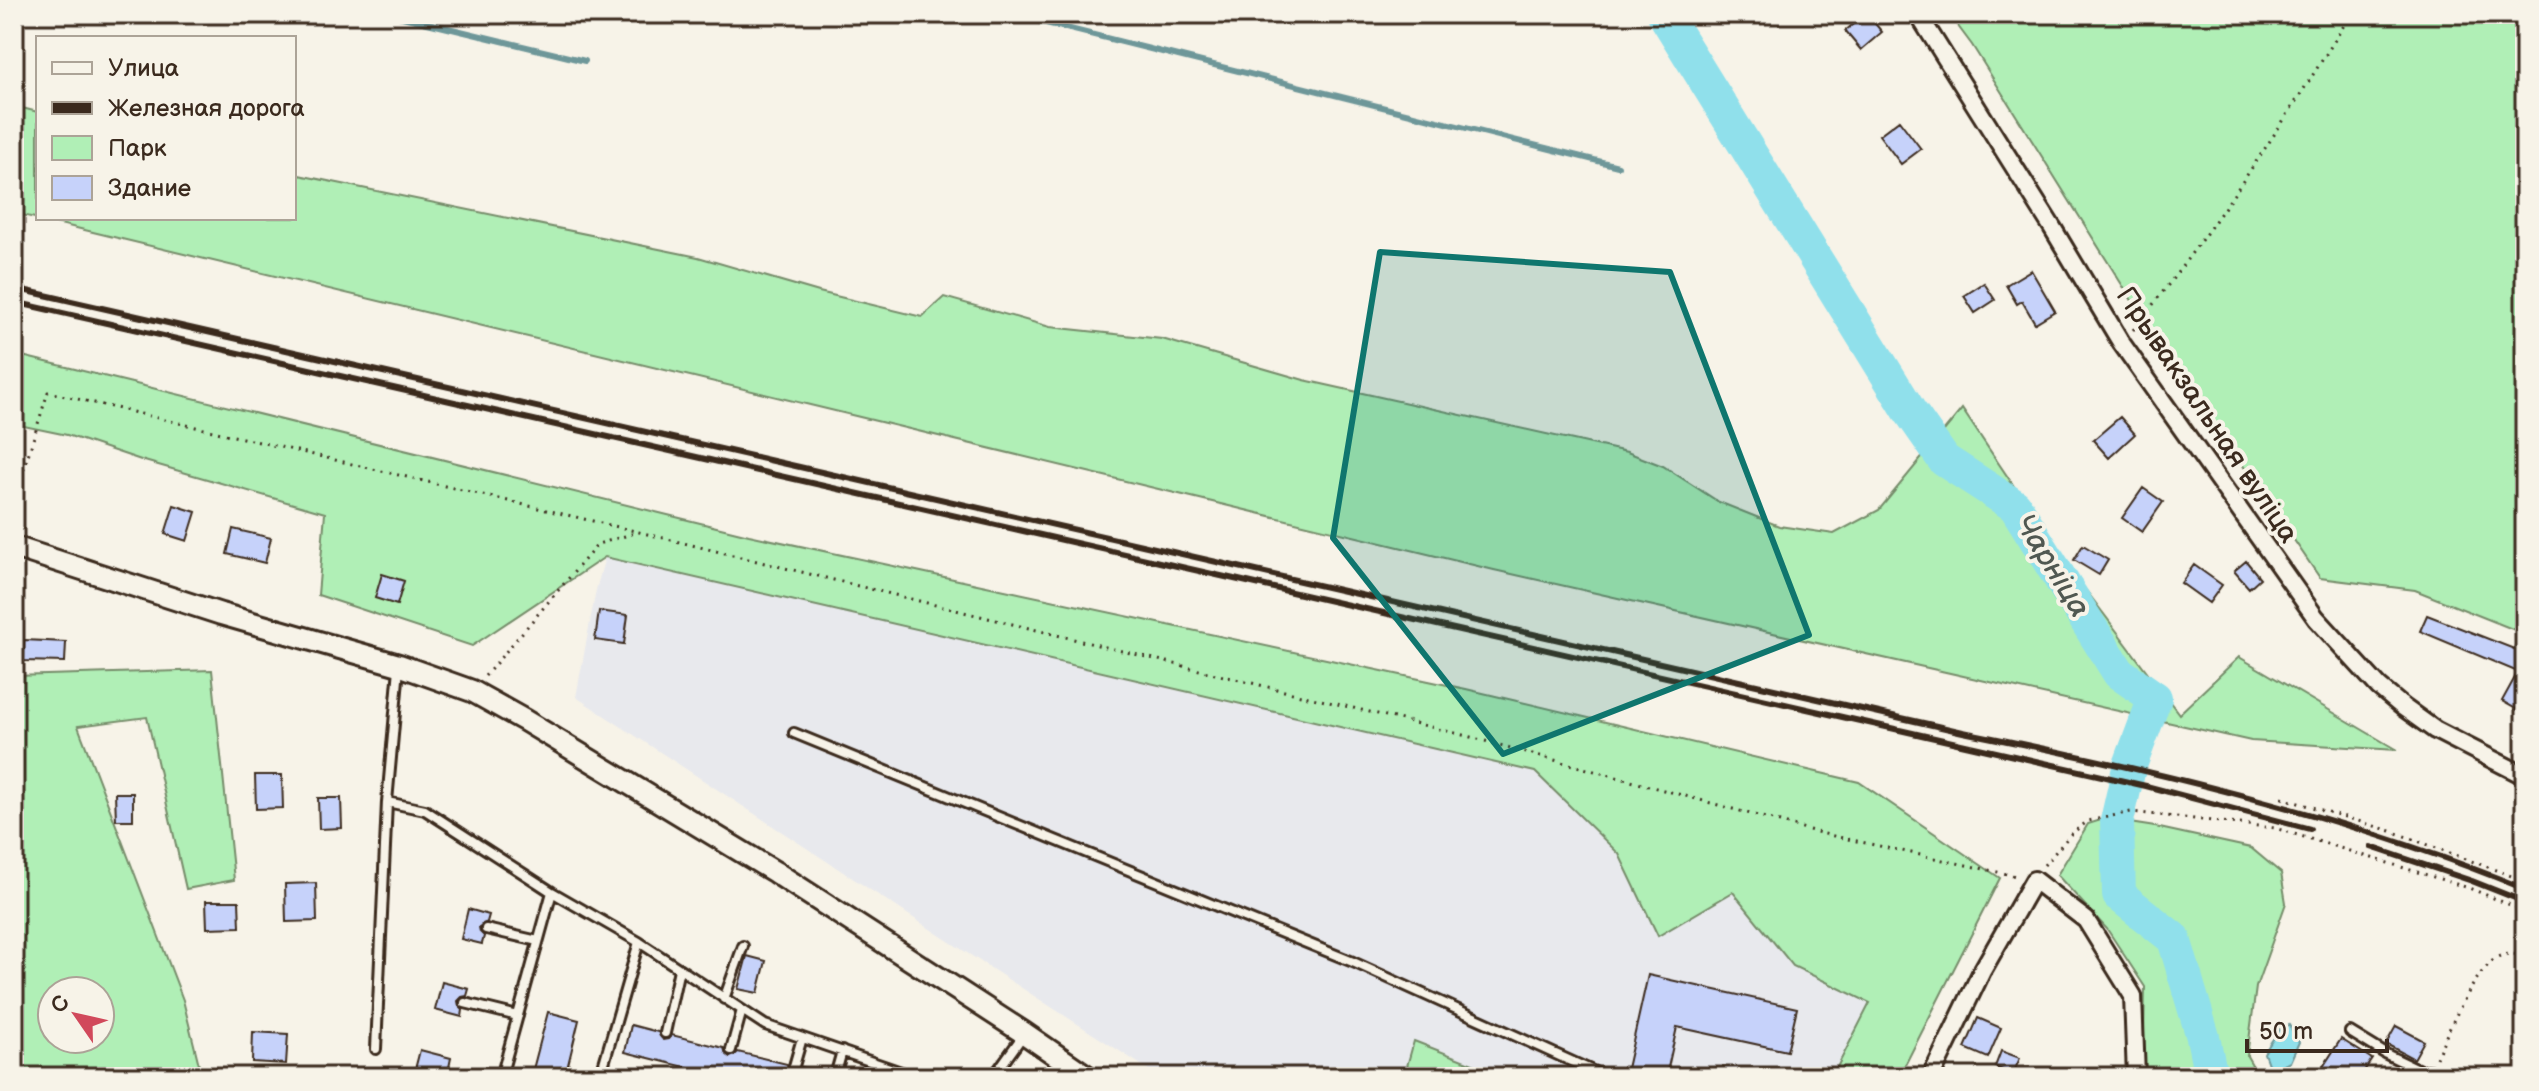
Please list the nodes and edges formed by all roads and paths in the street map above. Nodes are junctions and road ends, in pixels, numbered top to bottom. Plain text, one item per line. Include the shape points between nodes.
1 (1918, 14) edge
2 (2351, 14) edge
3 (2122, 344) junction
4 (14, 500) edge
5 (639, 532) junction
6 (14, 547) edge
7 (399, 665) junction
8 (472, 691) junction
9 (794, 733) dead end
10 (2525, 776) edge
11 (2282, 798) dead end
12 (387, 802) junction
13 (2034, 880) junction
14 (2525, 881) edge
15 (552, 892) junction
16 (2525, 911) edge
17 (486, 929) dead end
18 (538, 941) junction
19 (639, 942) junction
20 (743, 946) dead end
21 (2525, 956) edge
22 (679, 969) junction
23 (724, 999) junction
24 (465, 1003) dead end
25 (742, 1010) junction
26 (518, 1016) junction
27 (2350, 1032) dead end
28 (665, 1033) dead end
29 (1024, 1033) junction
30 (802, 1038) junction
31 (376, 1049) dead end
32 (731, 1050) dead end
33 (842, 1051) junction
34 (879, 1064) junction
35 (794, 1066) dead end
36 (835, 1076) edge
37 (2428, 1076) edge
38 (501, 1077) edge
39 (600, 1077) edge
40 (876, 1077) edge
41 (916, 1077) edge
42 (993, 1077) edge
43 (1088, 1077) edge
44 (1606, 1077) edge
45 (1931, 1077) edge
46 (2136, 1077) edge

1 - 3 street, Прывакзальная вуліца
2 - 3 path via 2211,230
3 - 10 street, Прывакзальная вуліца via 2316,618 2369,677 2435,730
4 - 5 path via 48,392
5 - 8 path via 598,544
5 - 13 path via 1467,736 1820,833
6 - 7 street
7 - 8 street
7 - 12 lane
8 - 29 street via 775,872
9 - 44 lane via 1353,962
11 - 14 path via 2391,831
12 - 15 lane via 425,810
12 - 31 lane
13 - 16 path via 2088,821 2131,812 2275,828 2382,859
13 - 45 street
13 - 46 street via 2086,920 2133,996
15 - 18 lane
15 - 19 lane
17 - 18 lane
18 - 26 lane
19 - 22 lane
19 - 39 lane
20 - 23 lane
21 - 37 path via 2499,956 2484,967
22 - 23 lane
22 - 28 lane
23 - 25 lane
24 - 26 lane
25 - 30 lane
25 - 32 lane
26 - 38 lane
27 - 37 lane
29 - 42 lane
29 - 43 street
30 - 33 lane
30 - 35 lane
33 - 34 lane
33 - 36 lane
34 - 40 lane
34 - 41 lane

